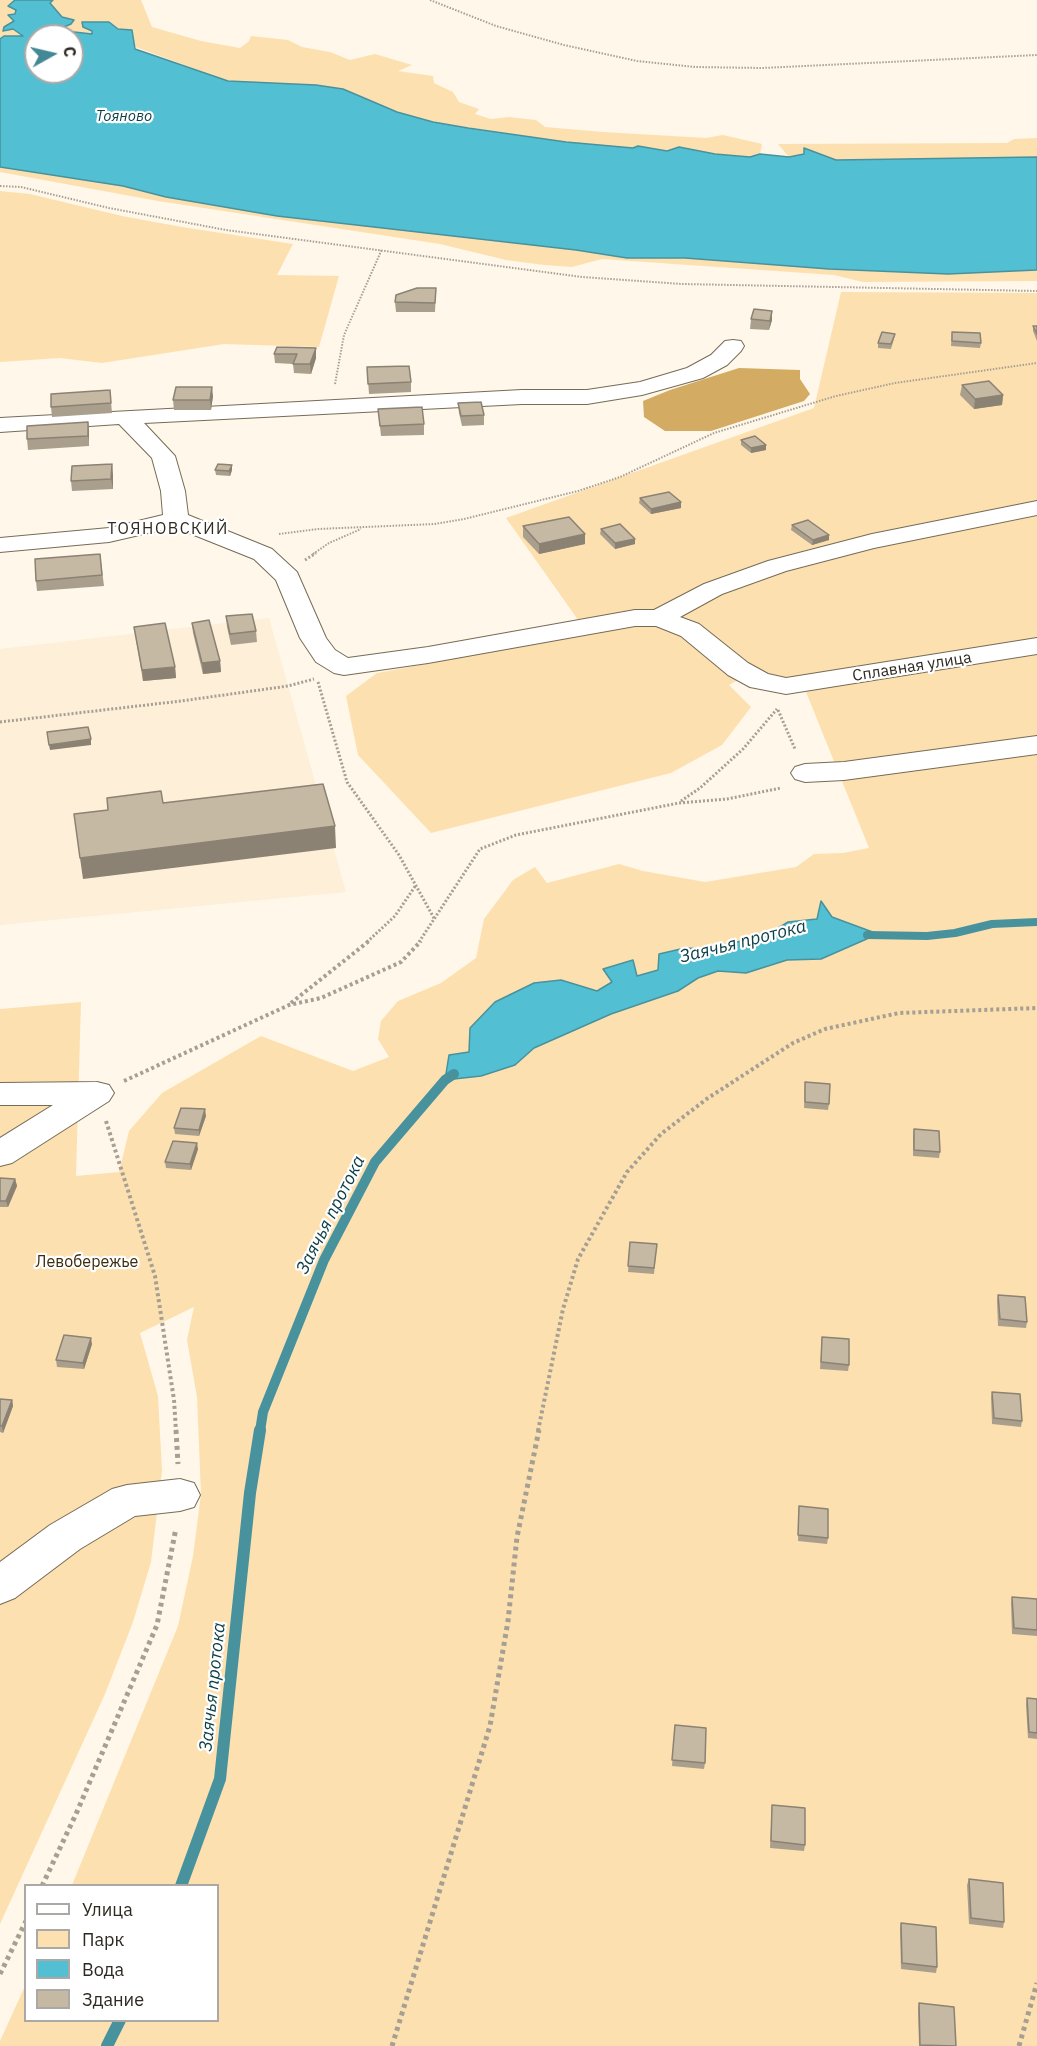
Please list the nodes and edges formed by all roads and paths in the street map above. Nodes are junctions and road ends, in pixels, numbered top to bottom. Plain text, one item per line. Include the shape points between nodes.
1 (430, 0) edge
2 (1037, 55) edge
3 (0, 186) edge
4 (382, 249) junction
5 (1037, 291) edge
6 (733, 346) dead end
7 (1037, 363) edge
8 (330, 408) junction
9 (126, 417) junction
10 (0, 425) edge
11 (1037, 508) edge
12 (176, 519) junction
13 (364, 527) junction
14 (235, 540) junction
15 (0, 545) edge
16 (288, 577) junction
17 (659, 618) junction
18 (1037, 646) edge
19 (782, 697) junction
20 (0, 722) edge
21 (1037, 745) edge
22 (805, 773) junction
23 (678, 803) junction
24 (416, 885) junction
25 (435, 920) junction
26 (289, 1005) junction
27 (1037, 1008) edge
28 (97, 1093) junction
29 (0, 1094) edge
30 (0, 1154) edge
31 (180, 1495) dead end
32 (0, 1586) edge
33 (24, 1925) edge
34 (0, 1974) edge
35 (1037, 1983) edge
36 (392, 2046) edge
37 (1020, 2046) edge

1 - 2 path via 496,26 564,45 637,61 695,68
3 - 4 path via 21,187 226,230
4 - 5 path via 634,282
4 - 8 path via 344,335
6 - 8 street via 719,360 695,373 642,388 587,397
7 - 13 path via 895,383 836,396 714,434 620,477 578,491 445,522
8 - 9 street
9 - 10 street
9 - 12 street via 164,456
11 - 17 street via 872,541 777,566 713,589
12 - 14 street
12 - 15 street via 109,535
13 - 14 path
13 - 16 path via 329,543
14 - 16 street via 263,554
16 - 17 street via 313,638 325,656 344,667 635,618
17 - 19 street via 690,630 738,669
18 - 19 street, Сплавная улица
19 - 22 path
19 - 23 path via 743,749
20 - 24 path via 181,701 288,686 317,678 347,782
21 - 22 street
22 - 23 path via 798,783 768,791
23 - 25 path via 516,835 480,849
24 - 25 path
24 - 26 path via 395,916 369,941
25 - 26 path via 400,962 321,998
26 - 28 path
27 - 36 path via 899,1013 825,1029 793,1043 708,1098 661,1134 627,1172 578,1259 563,1309 517,1537 490,1726
28 - 29 street
28 - 30 street
31 - 32 street via 127,1500 65,1537
33 - 34 path
35 - 37 path

